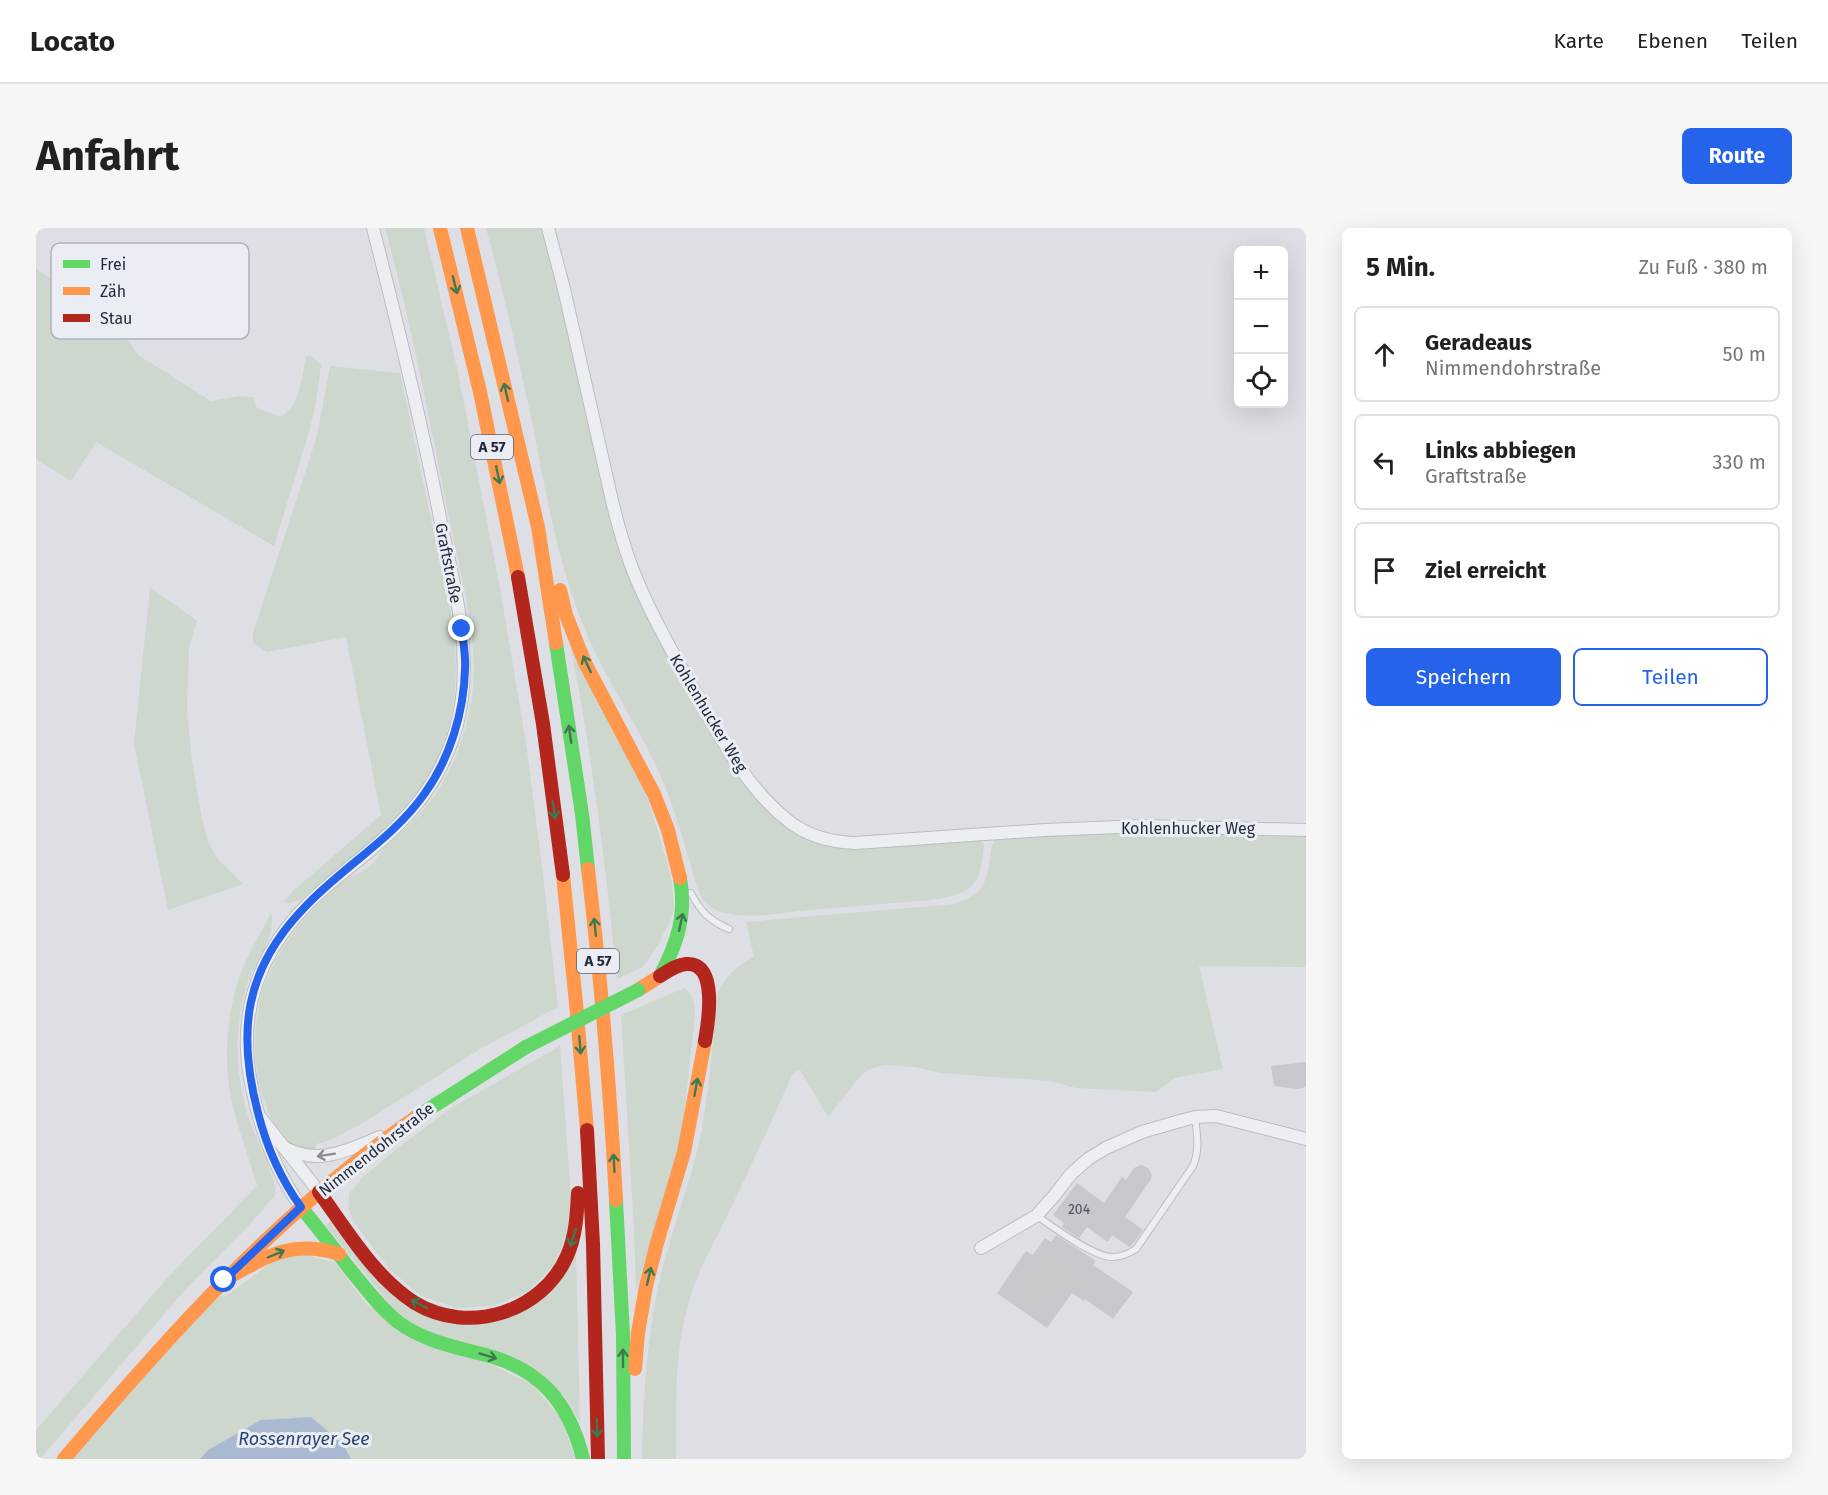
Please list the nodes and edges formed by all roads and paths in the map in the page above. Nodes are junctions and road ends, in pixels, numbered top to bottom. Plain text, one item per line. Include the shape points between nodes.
1 (373, 228) edge
2 (440, 228) edge
3 (467, 228) edge
4 (548, 228) edge
5 (525, 469) junction
6 (1306, 830) edge
7 (677, 864) junction
8 (729, 928) dead end
9 (660, 976) junction
10 (259, 1114) junction
11 (1195, 1117) junction
12 (586, 1118) junction
13 (400, 1128) junction
14 (1306, 1139) edge
15 (283, 1147) junction
16 (319, 1192) junction
17 (301, 1207) junction
18 (1036, 1216) junction
19 (981, 1248) dead end
20 (339, 1254) junction
21 (224, 1280) junction
22 (64, 1459) edge
23 (583, 1459) edge
24 (598, 1459) edge
25 (624, 1459) edge

1 - 10 street, Graftstraße via 446,545 464,645 463,694 449,748 411,812 305,906 269,952 255,988 247,1029 249,1077
2 -> 12 main road, A 57 via 488,429 534,669 557,829
5 -> 3 main road, A 57
4 - 6 street, Kohlenhucker Weg via 620,533 639,586 727,748 758,790 792,823 838,843 1143,826
7 -> 5 main road via 648,778 573,636
25 -> 5 main road, A 57 via 623,1335 599,964 582,814 538,527
7 - 8 lane via 705,915
9 -> 7 main road via 682,921
9 - 13 main road, Nimmendohrstraße, bridge via 526,1047
25 -> 9 main road, Nimmendohrstraße via 641,1312 685,1151 709,1008 706,979 694,965 680,965
10 - 15 street, Graftstraße
10 - 17 street, Graftstraße via 275,1165
11 - 14 street via 1216,1116
11 - 18 street via 1142,1132 1088,1159
11 - 18 lane via 1198,1156 1136,1249 1111,1257 1098,1253
12 -> 16 main road via 577,1228 565,1262 535,1298 504,1314 461,1318 416,1303 392,1285
12 -> 24 main road, A 57
13 -> 15 street via 325,1157 302,1156
13 - 16 main road, Nimmendohrstraße
15 - 16 street, Graftstraße
16 - 17 main road, Nimmendohrstraße
17 - 20 main road
17 - 21 main road, Nimmendohrstraße
18 - 19 street
21 -> 20 main road via 291,1248 323,1248
20 -> 23 main road via 381,1305 417,1334 516,1365 537,1378 572,1420
21 - 22 main road, Nimmendohrstraße via 167,1339

